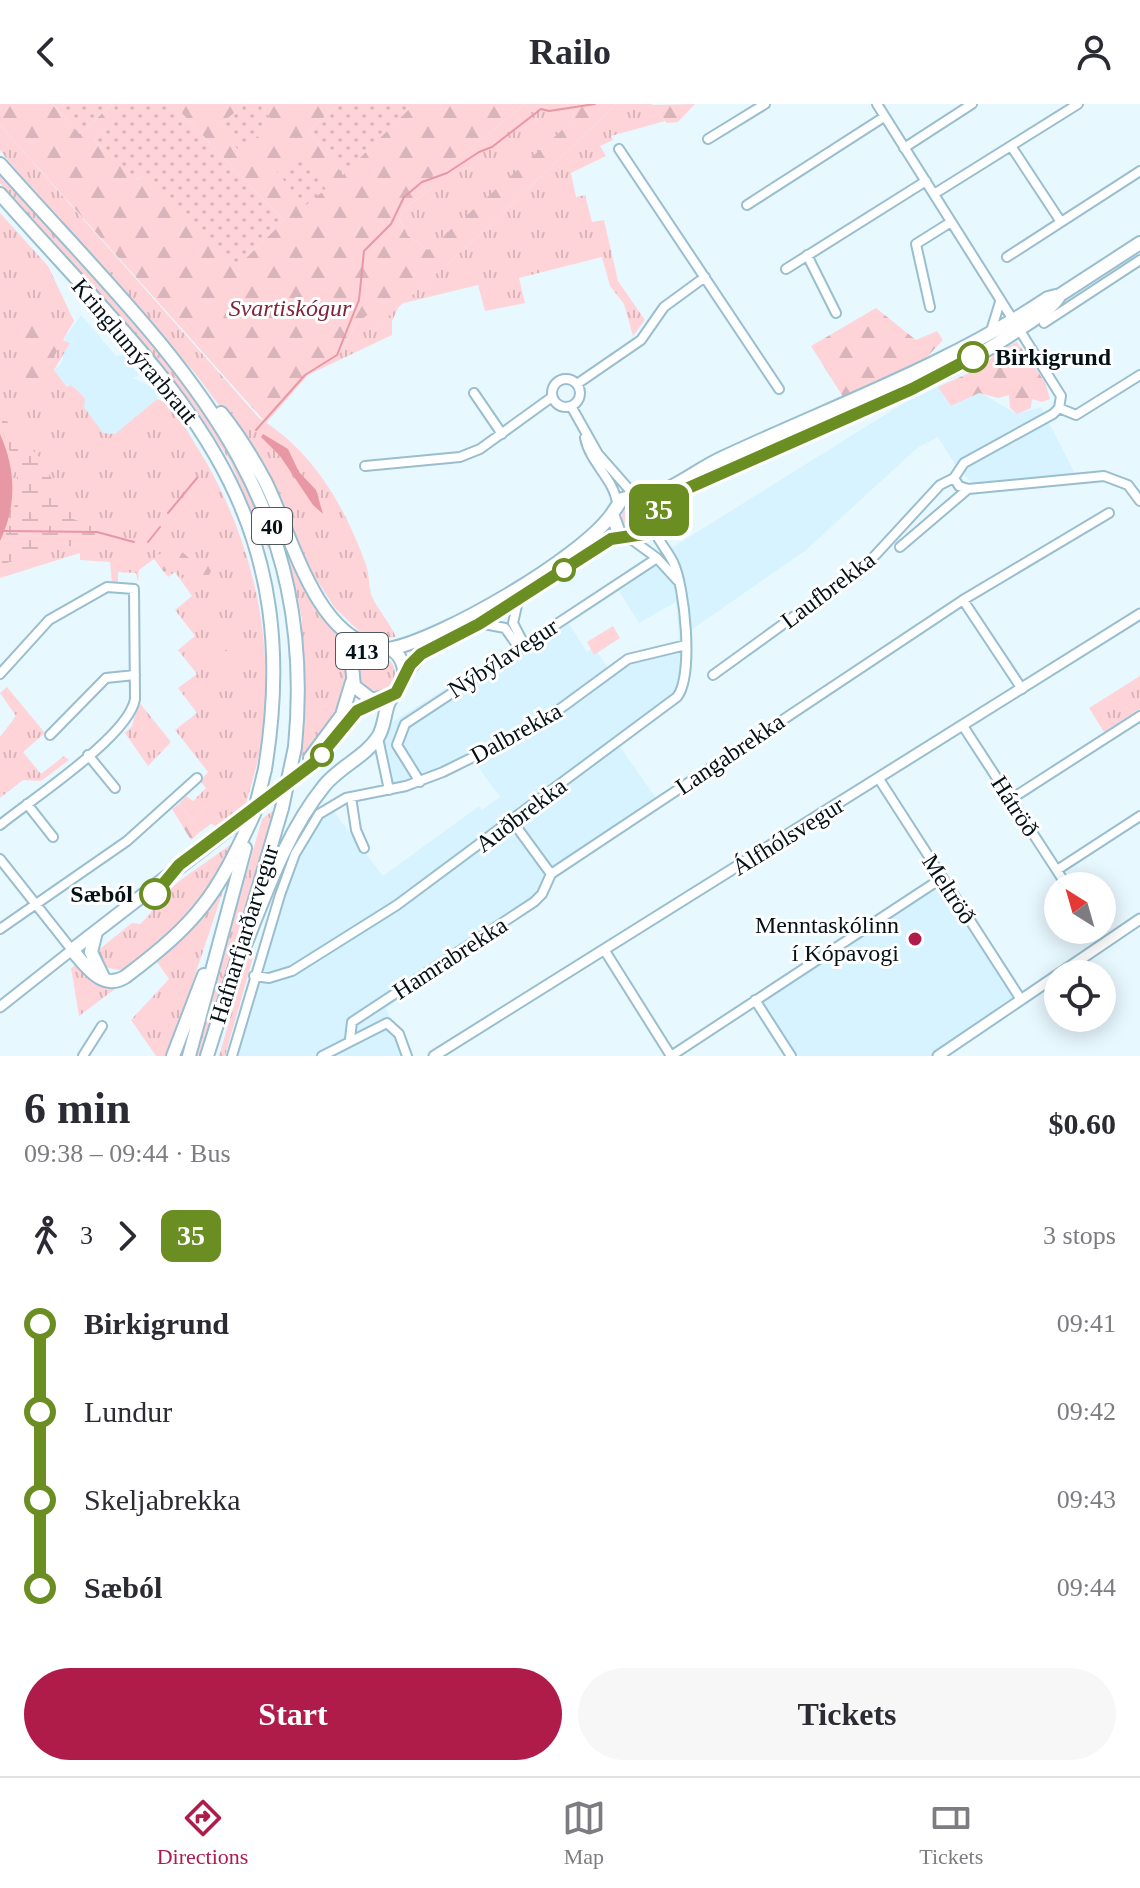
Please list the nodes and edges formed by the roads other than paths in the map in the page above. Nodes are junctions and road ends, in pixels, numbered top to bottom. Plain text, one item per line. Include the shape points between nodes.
1 (765, 104) edge
2 (972, 104) edge
3 (1078, 104) edge
4 (882, 108) edge
5 (708, 139) dead end
6 (1011, 146) junction
7 (904, 148) junction
8 (619, 149) dead end
9 (0, 164) edge
10 (1140, 171) edge
11 (926, 181) junction
12 (0, 194) edge
13 (934, 194) junction
14 (747, 205) dead end
15 (951, 222) junction
16 (1061, 222) junction
17 (1140, 243) edge
18 (807, 255) junction
19 (1007, 257) dead end
20 (1140, 260) edge
21 (786, 269) dead end
22 (705, 277) junction
23 (1000, 302) junction
24 (930, 307) dead end
25 (836, 313) dead end
26 (1044, 323) dead end
27 (1015, 326) junction
28 (985, 338) junction
29 (1140, 375) edge
30 (577, 384) junction
31 (779, 389) dead end
32 (474, 393) dead end
33 (552, 397) junction
34 (203, 399) junction
35 (571, 406) junction
36 (1059, 408) junction
37 (502, 434) junction
38 (584, 434) junction
39 (365, 466) dead end
40 (954, 478) junction
41 (968, 489) junction
42 (1137, 489) edge
43 (637, 497) junction
44 (1140, 501) edge
45 (614, 508) junction
46 (1109, 513) dead end
47 (653, 521) junction
48 (626, 537) junction
49 (900, 547) dead end
50 (657, 558) junction
51 (678, 580) junction
52 (519, 599) junction
53 (963, 600) junction
54 (1140, 614) edge
55 (479, 624) junction
56 (686, 645) junction
57 (522, 646) junction
58 (375, 647) junction
59 (389, 649) junction
60 (299, 669) joint
61 (0, 674) edge
62 (135, 675) junction
63 (404, 675) junction
64 (713, 675) dead end
65 (352, 682) junction
66 (1022, 689) junction
67 (393, 695) junction
68 (377, 700) junction
69 (273, 711) joint
70 (1140, 716) edge
71 (963, 726) junction
72 (50, 735) dead end
73 (378, 738) junction
74 (88, 755) junction
75 (357, 758) junction
76 (380, 762) junction
77 (296, 775) junction
78 (197, 778) dead end
79 (879, 779) junction
80 (420, 782) junction
81 (115, 788) dead end
82 (389, 790) junction
83 (351, 797) junction
84 (1011, 799) junction
85 (27, 804) junction
86 (1140, 816) edge
87 (513, 822) junction
88 (0, 825) edge
89 (248, 830) junction
90 (53, 837) dead end
91 (364, 848) dead end
92 (0, 859) edge
93 (1057, 870) joint
94 (551, 874) junction
95 (942, 878) junction
96 (34, 902) junction
97 (1140, 919) edge
98 (225, 920) junction
99 (0, 929) edge
100 (97, 930) junction
101 (72, 950) junction
102 (605, 951) junction
103 (236, 967) junction
104 (254, 976) junction
105 (109, 982) junction
106 (1020, 998) junction
107 (755, 1000) junction
108 (0, 1007) edge
109 (102, 1026) dead end
110 (350, 1039) junction
111 (83, 1056) edge
112 (173, 1056) edge
113 (189, 1056) edge
114 (207, 1056) edge
115 (232, 1056) edge
116 (322, 1056) edge
117 (407, 1056) edge
118 (434, 1056) edge
119 (671, 1056) edge
120 (791, 1056) edge
121 (938, 1056) edge

1 - 5 street
2 - 7 street
3 - 6 street
4 - 7 street
4 - 14 street
6 - 13 street
6 - 16 street
7 - 11 street
8 - 22 street
9 - 34 main road, Kringlumýrarbraut / 40
10 - 16 street
11 - 13 street
11 - 18 street
12 - 69 main road, Kringlumýrarbraut / 40 via 151,363 217,454 238,495 264,572 274,639
13 - 15 street
15 - 23 street
15 - 24 street via 916,244
16 - 19 street
17 - 27 main road, 413 via 1048,298
18 - 21 street
18 - 25 street
20 - 26 street
22 - 30 street via 664,307 641,340
22 - 31 street
23 - 27 street
23 - 28 street via 996,323
27 - 28 main road, 413
27 - 36 street via 1056,385
27 - 47 main road, 413 via 912,389 701,481 671,499
28 - 43 main road, 413 via 657,493
29 - 36 street via 1076,415
30 - 33 street via 561,379 552,388
30 - 35 street via 579,397
32 - 37 street
33 - 35 street via 557,404
33 - 37 street
34 - 58 main road via 244,445 328,613 352,638
34 - 60 main road, Kringlumýrarbraut / 40 via 247,467 274,532 291,599
35 - 38 street
36 - 40 street, Laufbrekka via 964,463
37 - 39 street via 460,457
38 - 43 street
38 - 45 street via 590,454 612,487
40 - 41 street
40 - 64 street, Laufbrekka via 940,485 869,562
41 - 42 street via 1104,476
41 - 49 street, Laufbrekka
42 - 44 street
43 - 45 main road, 413
43 - 47 main road via 650,506
45 - 48 main road via 614,527
45 - 59 main road, 413 via 586,540 474,613
46 - 53 street, Langabrekka
47 - 48 main road, 413 via 644,534
47 - 51 street, Auðbrekka
48 - 50 street
48 - 52 main road, Nýbýlavegur / 413 via 602,543
50 - 51 street
50 - 57 street, Nýbýlavegur
51 - 56 street, Auðbrekka
52 - 55 main road, Nýbýlavegur / 413
52 - 57 street via 512,618
53 - 66 street
53 - 94 street, Langabrekka
54 - 66 street, Álfhólsvegur
55 - 57 street via 505,628
55 - 63 main road, Nýbýlavegur / 413 via 421,654
56 - 80 street, Dalbrekka via 628,659 538,725
56 - 87 street, Auðbrekka via 687,676 677,697
57 - 80 street, Nýbýlavegur via 405,724 397,745
58 - 59 main road, 413
58 - 65 main road, 413 via 357,657
59 - 63 main road, 413 via 402,662
60 - 103 main road, Hafnarfjarðarvegur / 40, bridge via 295,747
61 - 62 street via 49,620 107,587 129,586 136,593
62 - 72 street via 106,678
62 - 74 street via 130,716
63 - 67 main road, 413
65 - 68 main road, 413 via 360,693
65 - 77 main road, 413 via 342,715
66 - 71 street, Álfhólsvegur
67 - 68 main road, 413
67 - 73 main road
68 - 77 main road, 413 via 357,711 327,750
69 - 89 main road, Hafnarfjarðarvegur / 40, bridge via 265,769
70 - 84 street
71 - 79 street, Álfhólsvegur
71 - 84 street, Hátröð
73 - 75 main road
73 - 76 street
74 - 81 street
74 - 85 street
75 - 76 street via 373,756
75 - 103 main road via 326,782 303,815
76 - 82 street
77 - 100 main road, 413
78 - 96 street via 127,841
79 - 95 street, Meltröð
79 - 102 street, Álfhólsvegur
80 - 82 street, Dalbrekka
82 - 83 street, Dalbrekka
83 - 91 street
83 - 104 street, Dalbrekka via 319,814 307,831
84 - 93 street, Hátröð
85 - 88 street
85 - 90 street
86 - 93 street
87 - 94 street
87 - 104 street, Auðbrekka via 292,971 273,978
89 - 98 main road, Hafnarfjarðarvegur
89 - 105 main road via 199,915 164,948 125,977
92 - 96 street
94 - 110 street, Hamrabrekka via 534,902 352,1022
95 - 106 street, Meltröð
95 - 107 street
96 - 99 street
96 - 101 street
97 - 106 street
98 - 112 main road
98 - 113 main road, Hafnarfjarðarvegur
100 - 101 main road
100 - 105 main road via 91,952
101 - 105 main road via 94,975
101 - 108 street
102 - 118 street, Álfhólsvegur
102 - 119 street
103 - 114 main road, Hafnarfjarðarvegur / 40
104 - 115 street, Dalbrekka
106 - 121 street
107 - 119 street
107 - 120 street
109 - 111 street
110 - 116 street, Hamrabrekka
110 - 117 street, Hamrabrekka via 387,1023 399,1034

